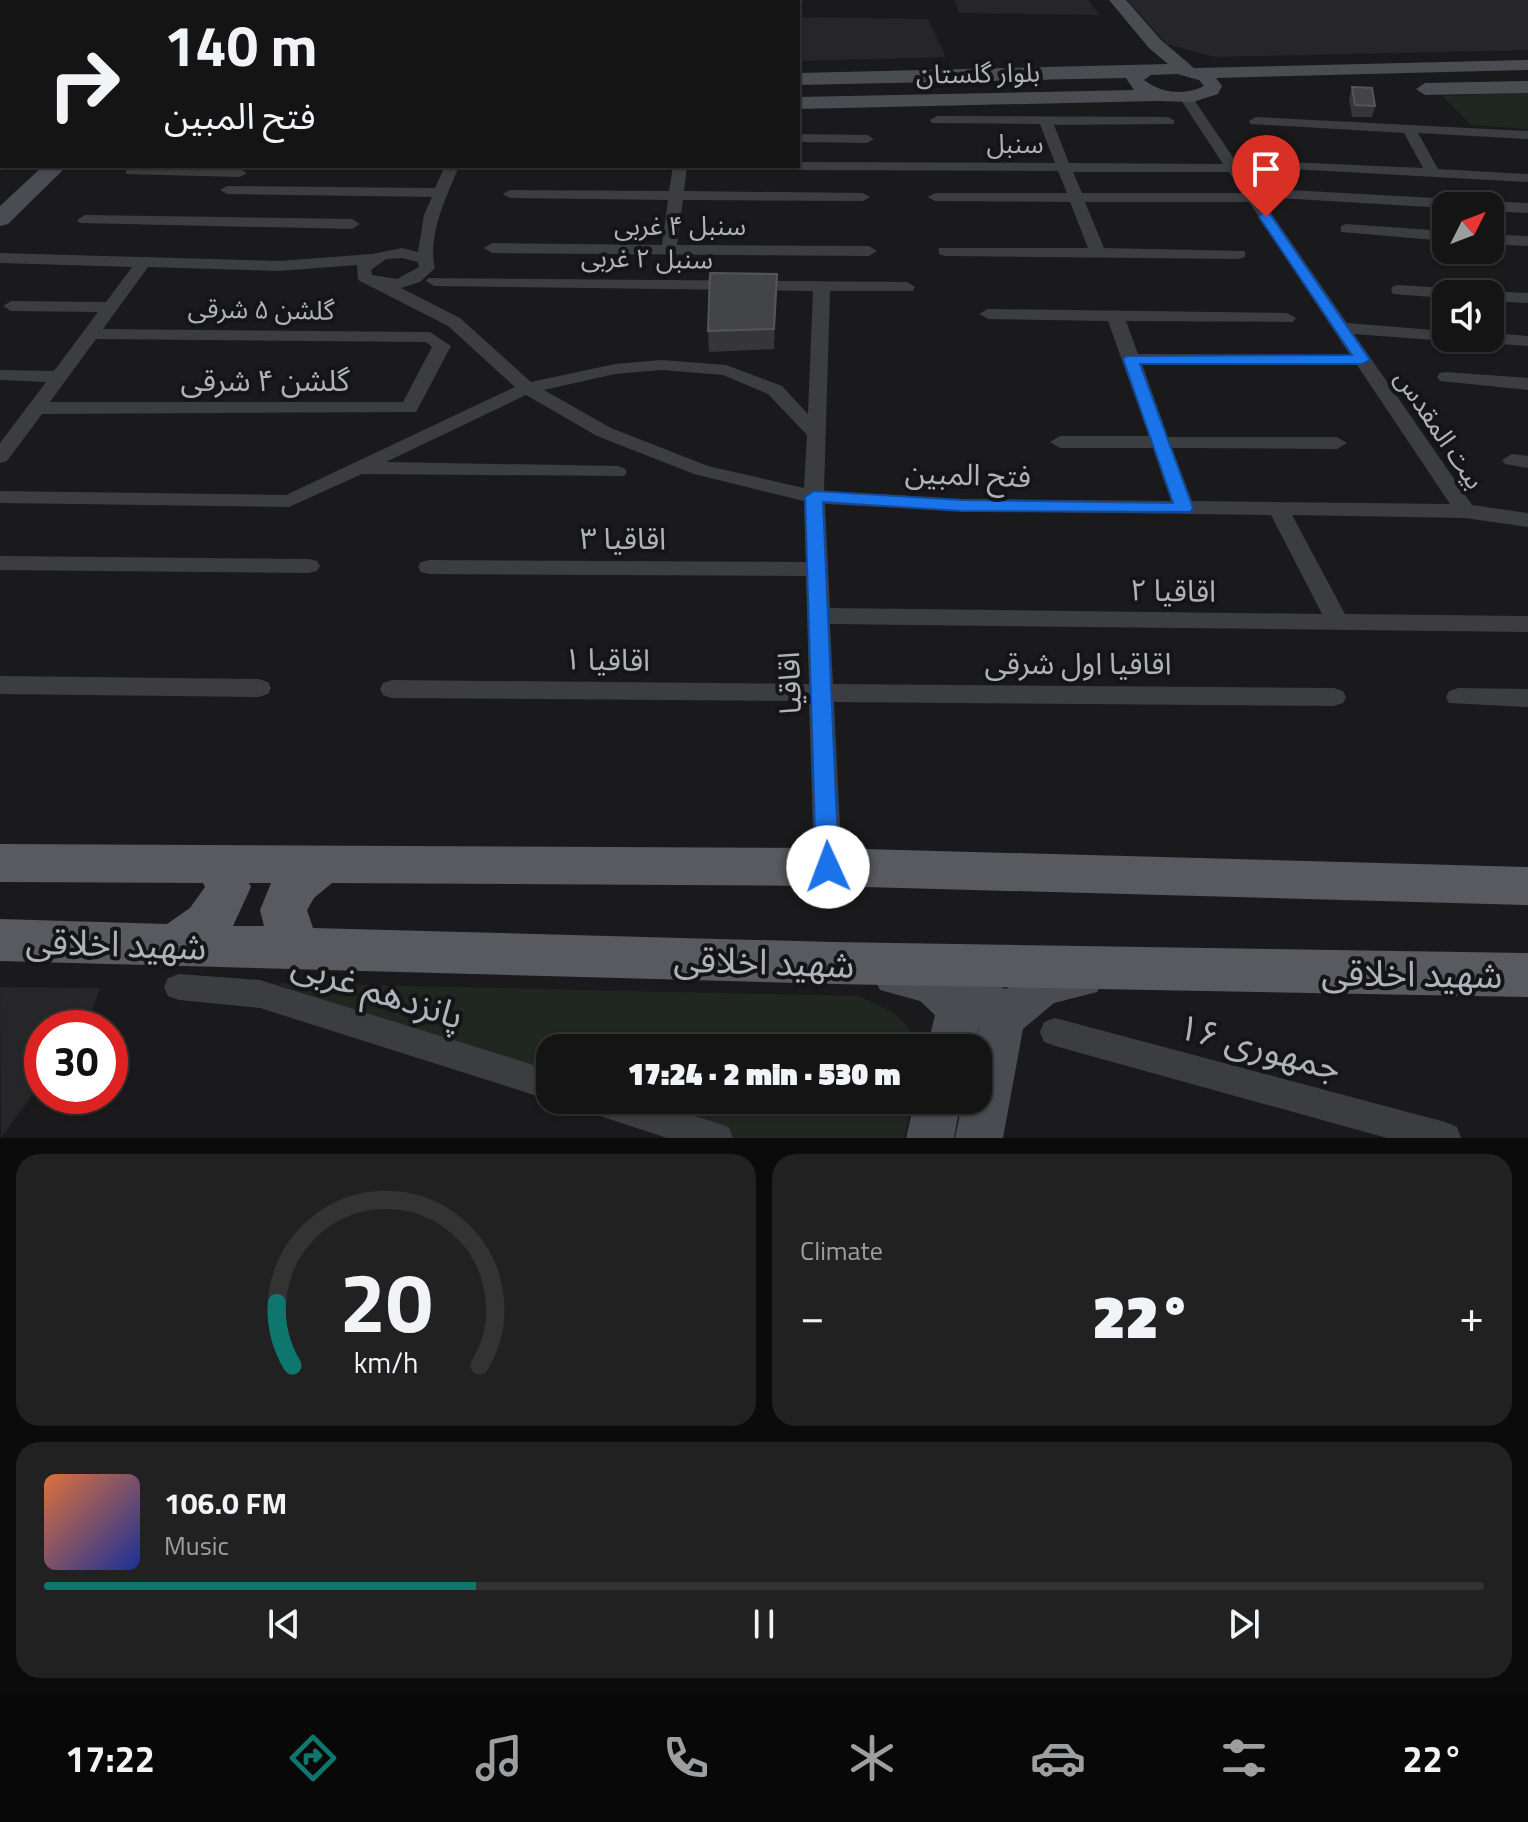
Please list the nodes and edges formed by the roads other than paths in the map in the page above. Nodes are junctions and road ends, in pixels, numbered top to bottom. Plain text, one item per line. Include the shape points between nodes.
1 (1098, 0) edge
2 (1117, 0) edge
3 (1528, 65) edge
4 (1144, 71) junction
5 (1191, 72) junction
6 (800, 79) edge
7 (1528, 87) edge
8 (1412, 90) dead end
9 (1234, 93) dead end
10 (1205, 94) junction
11 (1160, 95) junction
12 (1185, 97) junction
13 (800, 103) edge
14 (937, 120) dead end
15 (1045, 120) junction
16 (1168, 121) dead end
17 (1256, 121) dead end
18 (1408, 128) junction
19 (1528, 135) edge
20 (800, 138) edge
21 (867, 139) dead end
22 (1292, 165) dead end
23 (800, 166) edge
24 (1064, 167) junction
25 (54, 168) edge
26 (451, 168) edge
27 (680, 168) edge
28 (1233, 168) junction
29 (242, 170) edge
30 (131, 171) dead end
31 (1433, 173) junction
32 (1528, 178) edge
33 (227, 190) junction
34 (441, 193) junction
35 (510, 194) dead end
36 (676, 195) junction
37 (1251, 195) junction
38 (863, 197) dead end
39 (935, 197) dead end
40 (1076, 198) junction
41 (1432, 203) edge
42 (1504, 207) edge
43 (1528, 208) edge
44 (432, 215) junction
45 (0, 219) edge
46 (85, 220) dead end
47 (203, 222) junction
48 (352, 224) dead end
49 (1346, 229) dead end
50 (1432, 235) edge
51 (1504, 240) edge
52 (1528, 241) edge
53 (492, 248) dead end
54 (669, 249) junction
55 (869, 251) dead end
56 (945, 251) dead end
57 (1098, 252) junction
58 (392, 253) junction
59 (1239, 254) dead end
60 (0, 258) edge
61 (373, 259) junction
62 (144, 262) junction
63 (279, 266) junction
64 (428, 270) junction
65 (374, 282) junction
66 (822, 286) junction
67 (907, 287) dead end
68 (1399, 290) dead end
69 (1432, 292) edge
70 (1504, 297) edge
71 (1528, 298) edge
72 (11, 306) dead end
73 (111, 307) junction
74 (988, 314) dead end
75 (1115, 315) junction
76 (1287, 318) dead end
77 (454, 322) junction
78 (1341, 328) junction
79 (91, 334) junction
80 (1432, 335) edge
81 (430, 337) joint
82 (1504, 339) edge
83 (1528, 341) edge
84 (1131, 359) junction
85 (1362, 360) junction
86 (0, 375) edge
87 (59, 377) junction
88 (1446, 377) dead end
89 (1528, 384) edge
90 (527, 388) junction
91 (36, 408) junction
92 (816, 434) junction
93 (1060, 442) dead end
94 (1161, 443) junction
95 (1337, 443) dead end
96 (0, 457) edge
97 (357, 468) junction
98 (617, 472) dead end
99 (0, 497) edge
100 (814, 497) junction
101 (1184, 508) junction
102 (1278, 509) junction
103 (1465, 511) junction
104 (1528, 520) edge
105 (0, 563) edge
106 (309, 566) dead end
107 (429, 567) dead end
108 (817, 569) junction
109 (818, 616) junction
110 (1337, 621) junction
111 (1528, 624) edge
112 (0, 685) edge
113 (259, 688) dead end
114 (392, 689) dead end
115 (821, 693) junction
116 (1334, 697) dead end
117 (1458, 697) dead end
118 (1528, 698) edge
119 (0, 863) edge
120 (217, 865) junction
121 (322, 866) junction
122 (828, 867) junction
123 (1528, 886) edge
124 (0, 940) edge
125 (299, 948) junction
126 (833, 963) junction
127 (176, 966) junction
128 (1128, 968) junction
129 (1528, 975) edge
130 (1003, 1019) junction
131 (955, 1028) edge
132 (1055, 1032) dead end
133 (536, 1081) edge
134 (641, 1114) edge
135 (935, 1114) edge
136 (717, 1138) edge
137 (930, 1138) edge
138 (979, 1138) edge
139 (1445, 1138) edge

1 - 4 main road via 1135,44
2 - 5 main road via 1155,44
3 - 5 main road
4 - 5 main road, بلوار گلستان
4 - 6 main road, بلوار گلستان
4 - 11 main road via 1135,81
5 - 10 main road via 1205,76 1213,86
7 - 8 main road
9 - 10 main road
10 - 12 main road, بلوار گلستان
11 - 12 main road, بلوار گلستان
11 - 13 main road, بلوار گلستان
12 - 28 street, بیت المقدس
14 - 15 street
15 - 16 street
15 - 24 street
17 - 18 street
18 - 19 street
18 - 31 street
20 - 21 street
22 - 31 street
23 - 24 street, سنبل
24 - 28 street, سنبل
24 - 40 street
25 - 45 main road
26 - 34 street
27 - 36 street
28 - 37 street, بیت المقدس
29 - 30 street
29 - 33 street
31 - 32 street
33 - 34 street
33 - 47 street
34 - 44 street
35 - 36 street
36 - 38 street
36 - 54 street
37 - 40 street
37 - 41 street
37 - 78 street, بیت المقدس
39 - 40 street
40 - 57 street
42 - 43 street
44 - 58 street
44 - 64 street
46 - 47 street
47 - 48 street
49 - 50 street
51 - 52 street
53 - 54 street, سنبل ۴ غربی
54 - 55 street, سنبل ۴ غربی
56 - 57 street
57 - 59 street
58 - 61 street
58 - 64 street via 411,253
60 - 62 street
61 - 63 street
61 - 65 street via 362,273
62 - 63 street
62 - 73 street
63 - 65 street
64 - 65 street via 408,281
64 - 66 street, سنبل ۲ غربی
64 - 77 street
65 - 77 street
66 - 67 street, سنبل ۲ غربی
66 - 92 street, اقاقیا
68 - 69 street
70 - 71 street
72 - 73 street
73 - 79 street
74 - 75 street
75 - 76 street
75 - 84 street
77 - 90 street, فتح المبین
78 - 80 street
78 - 85 street, بیت المقدس
79 - 81 street, گلشن ۵ شرقی
79 - 87 street
81 - 91 street, گلشن ۴ شرقی via 442,346 409,408
82 - 83 street
84 - 85 street
84 - 94 street
85 - 103 street, بیت المقدس
86 - 87 street
87 - 91 street
88 - 89 street
90 - 92 street via 631,367 726,370 775,390
90 - 97 street
90 - 100 street, فتح المبین via 604,432 701,470
91 - 96 street
92 - 100 street, اقاقیا
93 - 94 street
94 - 95 street
94 - 101 street
97 - 98 street
97 - 99 street via 289,501
100 - 101 street, فتح المبین
100 - 108 street, اقاقیا
101 - 102 street, فتح المبین
102 - 103 street, فتح المبین
102 - 110 street
103 - 104 street, فتح المبین
105 - 106 street
107 - 108 street, اقاقیا ۳
108 - 109 street, اقاقیا
109 - 110 street, اقاقیا ۲
109 - 115 street, اقاقیا
110 - 111 street, اقاقیا ۲
112 - 113 street
114 - 115 street, اقاقیا ۱
115 - 116 street, اقاقیا اول شرقی
115 - 122 street, اقاقیا
117 - 118 street
119 - 120 main road
120 - 121 main road
120 - 127 main road via 228,887 221,908
121 - 122 main road
121 - 125 main road via 284,901 284,925
122 - 123 main road
124 - 127 main road, شهید اخلاقی
125 - 126 main road, شهید اخلاقی
125 - 127 main road, شهید اخلاقی
126 - 128 main road, شهید اخلاقی
126 - 131 main road via 932,984
127 - 133 street, پانزدهم غربی
128 - 129 main road, شهید اخلاقی
128 - 130 main road via 1042,986
130 - 131 main road via 1000,1010 974,999
130 - 138 main road
132 - 139 street, جمهوری ۱۶
134 - 136 street
135 - 137 main road

